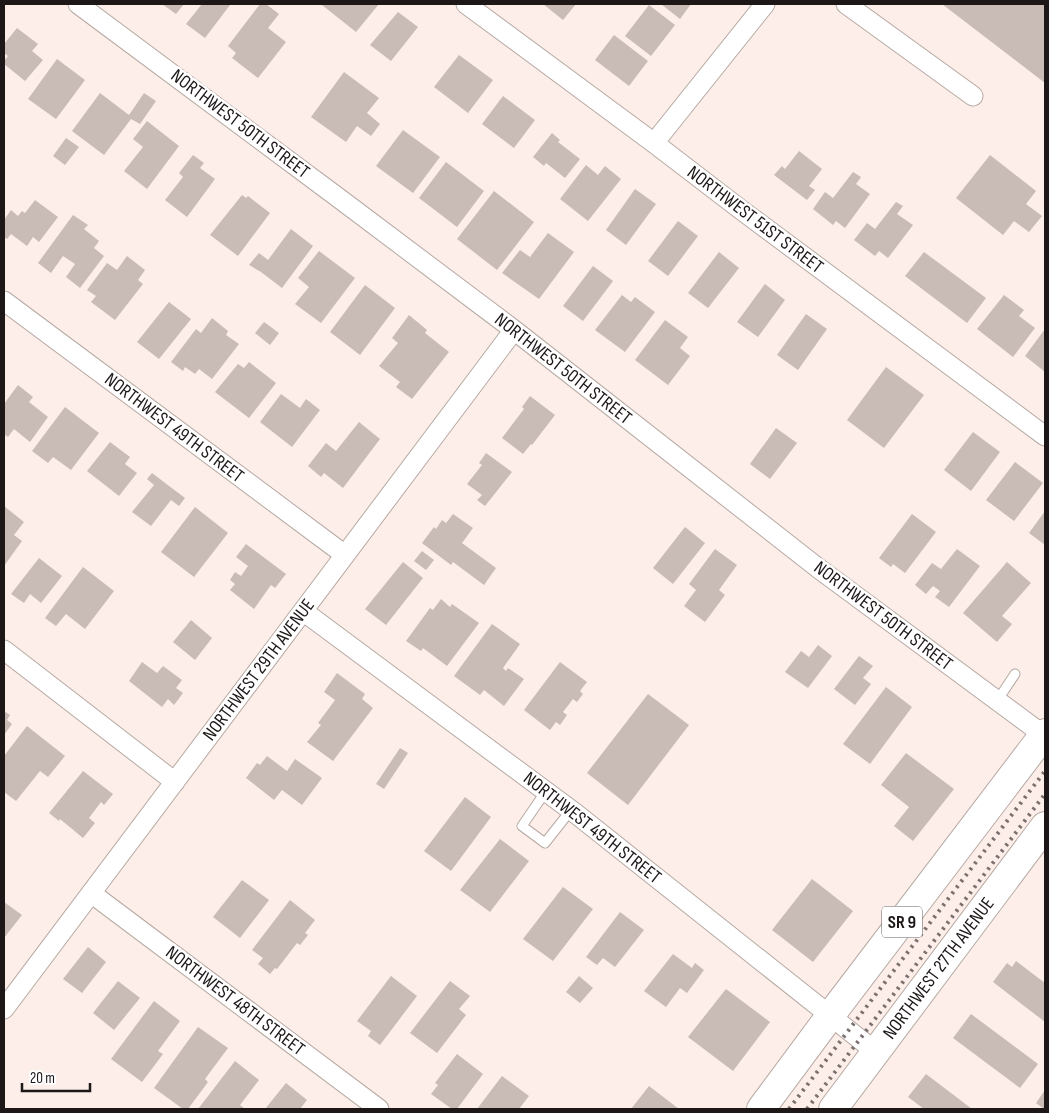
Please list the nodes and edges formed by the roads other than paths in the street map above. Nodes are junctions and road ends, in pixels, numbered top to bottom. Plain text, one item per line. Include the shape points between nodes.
1 (78, 4) edge
2 (466, 4) edge
3 (765, 4) edge
4 (846, 4) edge
5 (973, 96) dead end
6 (654, 143) junction
7 (4, 301) edge
8 (514, 330) junction
9 (1045, 436) edge
10 (345, 555) junction
11 (303, 611) junction
12 (4, 650) edge
13 (1015, 674) dead end
14 (997, 701) junction
15 (1045, 735) edge
16 (175, 782) junction
17 (546, 791) junction
18 (571, 810) junction
19 (1045, 826) edge
20 (91, 893) junction
21 (6, 1003) edge
22 (830, 1016) junction
23 (876, 1052) junction
24 (379, 1109) edge
25 (761, 1109) edge
26 (833, 1109) edge

1 - 8 street, NORTHWEST 50TH STREET
2 - 6 street, NORTHWEST 51ST STREET
3 - 6 street
4 - 5 street
6 - 9 street, NORTHWEST 51ST STREET
7 - 10 street, NORTHWEST 49TH STREET
8 - 10 street, NORTHWEST 29TH AVENUE
8 - 14 street, NORTHWEST 50TH STREET via 818,568
10 - 11 street, NORTHWEST 29TH AVENUE
11 - 16 street, NORTHWEST 29TH AVENUE
11 - 17 street, NORTHWEST 49TH STREET
12 - 16 street
13 - 14 lane
14 - 15 street, NORTHWEST 50TH STREET
15 - 22 main road, SR 9
16 - 20 street, NORTHWEST 29TH AVENUE
17 - 18 street, NORTHWEST 49TH STREET
17 - 18 lane via 522,826 545,844
18 - 22 street, NORTHWEST 49TH STREET
19 - 23 main road, NORTHWEST 27TH AVENUE
20 - 21 street, NORTHWEST 29TH AVENUE
20 - 24 street, NORTHWEST 48TH STREET
22 - 23 street, NORTHWEST 49TH STREET
22 - 25 main road, SR 9
23 - 26 main road, NORTHWEST 27TH AVENUE

